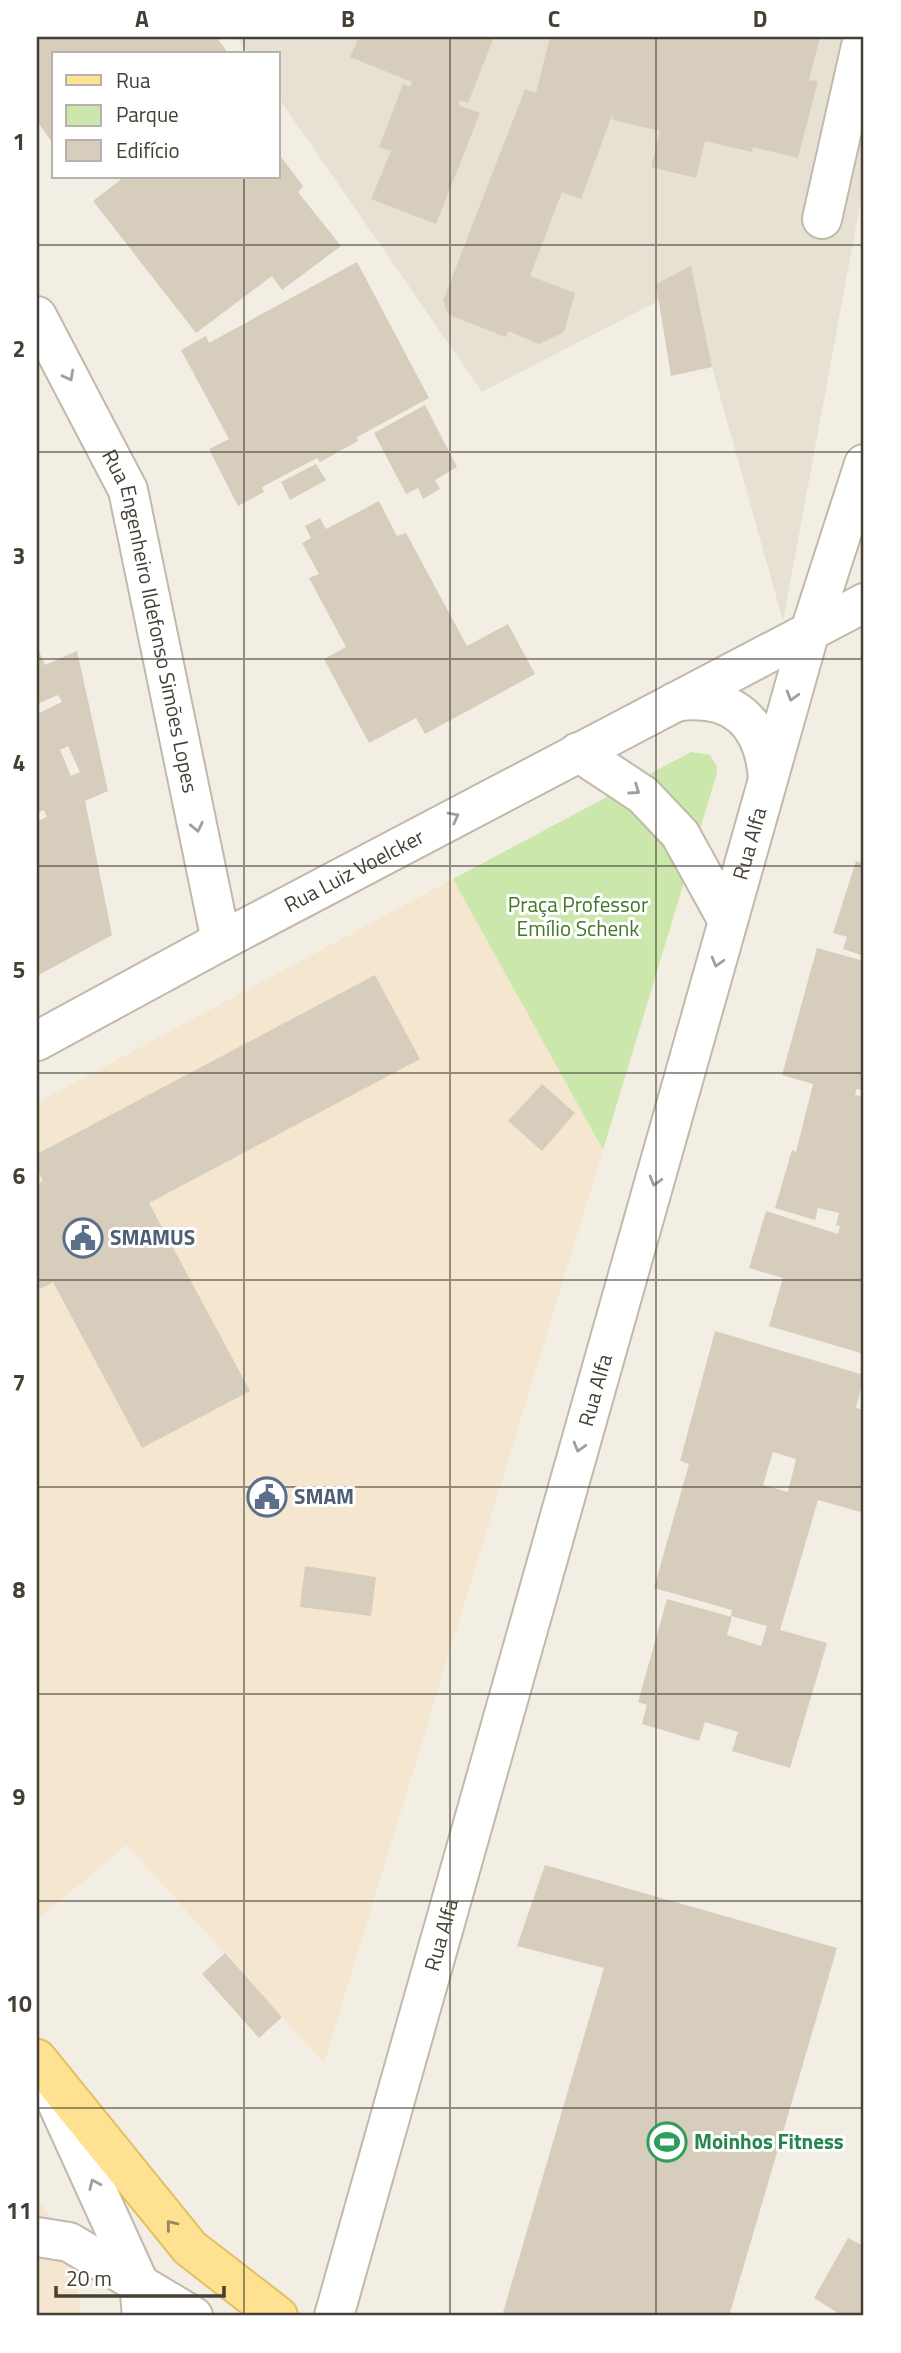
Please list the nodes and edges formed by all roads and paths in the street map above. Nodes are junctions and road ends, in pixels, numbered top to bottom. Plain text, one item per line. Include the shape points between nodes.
1 (863, 37) edge
2 (822, 219) dead end
3 (37, 316) edge
4 (864, 464) edge
5 (864, 603) edge
6 (810, 631) junction
7 (673, 702) junction
8 (578, 752) junction
9 (768, 779) junction
10 (728, 921) junction
11 (220, 941) junction
12 (37, 1041) edge
13 (37, 2059) edge
14 (53, 2239) edge
15 (140, 2300) edge
16 (193, 2316) edge
17 (278, 2316) edge
18 (334, 2316) edge

1 - 2 street
3 -> 11 street, Rua Engenheiro Ildefonso Simões Lopes via 128,490
4 - 6 street, Rua Alfa
5 - 6 street, Rua Luiz Voelcker
6 - 7 street, Rua Luiz Voelcker
6 -> 9 street, Rua Alfa
7 - 8 street, Rua Luiz Voelcker
7 - 9 street, Rua Luiz Voelcker via 698,699 721,703 741,715 758,732
8 -> 10 street via 643,795 680,834
11 -> 8 street, Rua Luiz Voelcker
9 - 10 street, Rua Alfa
10 -> 18 street, Rua Alfa
11 - 12 street, Rua Luiz Voelcker
15 -> 13 street
17 -> 13 main road via 190,2248
14 - 15 street
15 - 16 street

